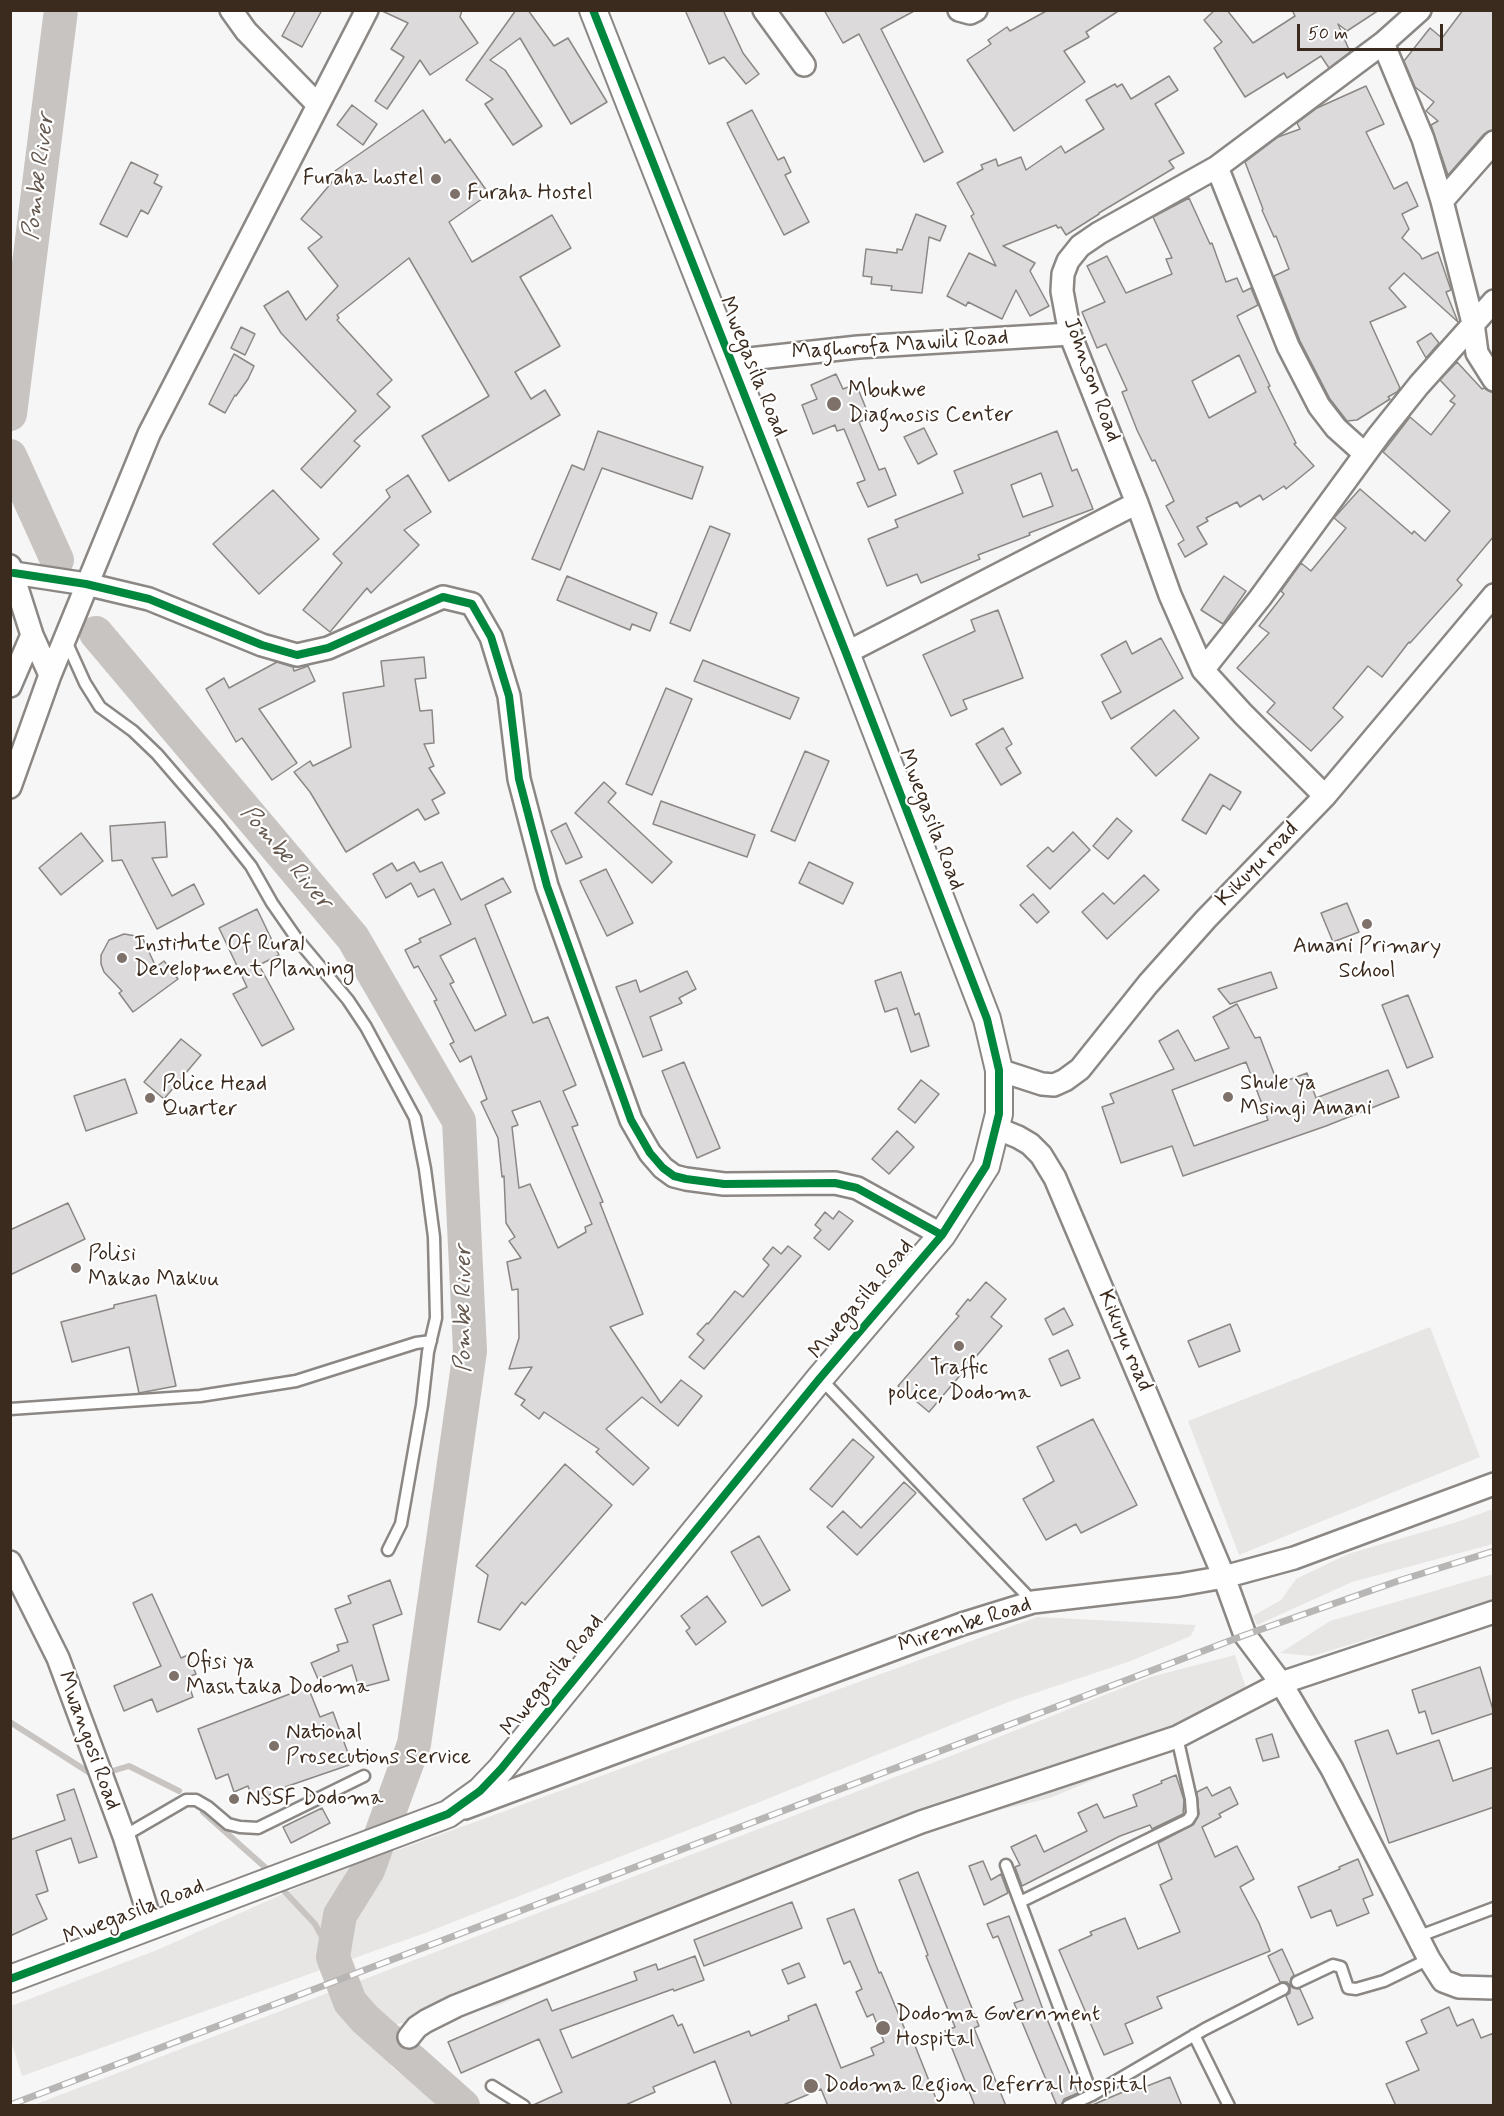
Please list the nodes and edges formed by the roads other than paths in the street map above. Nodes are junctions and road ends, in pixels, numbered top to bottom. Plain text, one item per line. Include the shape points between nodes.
1 (231, 10) edge
2 (367, 10) edge
3 (593, 10) edge
4 (764, 10) edge
5 (959, 10) edge
6 (976, 10) edge
7 (1420, 10) edge
8 (1383, 43) junction
9 (804, 65) dead end
10 (318, 105) junction
11 (1494, 142) edge
12 (1217, 167) junction
13 (1442, 201) junction
14 (1494, 301) edge
15 (1473, 323) junction
16 (1070, 334) junction
17 (730, 361) junction
18 (1494, 380) edge
19 (1365, 454) junction
20 (1137, 503) junction
21 (12, 570) edge
22 (86, 584) junction
23 (1494, 595) edge
24 (32, 635) junction
25 (64, 638) junction
26 (846, 653) junction
27 (1203, 670) junction
28 (50, 675) junction
29 (10, 686) edge
30 (10, 787) edge
31 (1325, 796) junction
32 (999, 1070) junction
33 (996, 1128) junction
34 (942, 1235) junction
35 (431, 1341) junction
36 (820, 1378) junction
37 (10, 1409) edge
38 (1494, 1484) edge
39 (388, 1550) dead end
40 (10, 1562) edge
41 (1224, 1577) junction
42 (1033, 1602) junction
43 (1494, 1612) edge
44 (1281, 1683) junction
45 (1177, 1737) junction
46 (364, 1776) dead end
47 (448, 1814) junction
48 (123, 1836) junction
49 (1006, 1865) dead end
50 (1020, 1902) junction
51 (1494, 1908) edge
52 (152, 1926) junction
53 (1417, 1937) junction
54 (1429, 1959) junction
55 (10, 1979) edge
56 (1297, 1982) dead end
57 (1494, 1988) edge
58 (1282, 1989) dead end
59 (1194, 2035) junction
60 (409, 2037) dead end
61 (492, 2086) dead end
62 (1092, 2095) junction
63 (524, 2106) edge
64 (1068, 2106) edge
65 (1229, 2106) edge

1 - 10 street via 246,31
2 - 10 street
3 - 17 street, Mwegasila Road
4 - 9 street
5 - 6 street
7 - 8 street, Johnson Road
8 - 12 street, Johnson Road
8 - 13 street via 1423,139
10 - 22 street via 149,434
11 - 13 street
12 - 16 street, Johnson Road via 1080,246 1063,274
12 - 19 street via 1288,346 1319,406
13 - 15 street
14 - 15 street
15 - 18 street via 1477,353
15 - 19 street
16 - 17 street, Maghorofa Mawili Road via 858,347
16 - 20 street, Johnson Road
17 - 26 street, Mwegasila Road
19 - 27 street
20 - 26 street
20 - 27 street, Johnson Road via 1170,595
21 - 22 street
21 - 24 street
22 - 25 street
22 - 34 street via 149,599 262,645 297,655 328,648 443,597 472,604 490,637 508,696 519,779 547,886 632,1120 650,1153 674,1176 686,1179 724,1184 836,1183 857,1188
23 - 31 street, Kikuyu road
24 - 28 street
24 - 29 street
25 - 28 street
25 - 35 lane via 100,707 157,753 251,866 297,939 366,1027 416,1118 434,1238 436,1318
26 - 32 street, Mwegasila Road via 987,1018
27 - 31 street, Johnson Road
28 - 30 street
31 - 32 street, Kikuyu road via 1206,919 1080,1069 1054,1085
32 - 33 street, Mwegasila Road
33 - 34 street, Mwegasila Road via 986,1166
33 - 41 street, Kikuyu road via 1030,1144 1055,1178
34 - 36 street, Mwegasila Road
35 - 37 lane via 296,1381 200,1396
35 - 39 lane via 401,1524
36 - 42 lane
36 - 47 street, Mwegasila Road via 501,1768 480,1791
38 - 41 street, Mirembe Road via 1294,1558
40 - 48 street, Mwangosi Road via 58,1658
41 - 42 street, Mirembe Road
41 - 44 street, Kikuyu road via 1245,1635
42 - 47 street, Mirembe Road via 962,1623
43 - 44 street
44 - 45 street
44 - 53 street, Kikuyu road via 1332,1769
45 - 50 lane via 1191,1799 1188,1820
45 - 60 street via 921,1822 456,2006 426,2021
46 - 48 lane via 258,1828 228,1824 196,1800 186,1800
47 - 52 street, Mwegasila Road
48 - 52 street, Mwangosi Road
49 - 50 lane
50 - 62 lane
51 - 53 lane
52 - 55 street, Mwegasila Road
53 - 54 street, Kikuyu road
54 - 56 lane via 1384,1981 1356,1989 1348,1988 1341,1967 1333,1965
54 - 57 street, Kikuyu road via 1443,1980 1459,1987
58 - 59 lane
59 - 62 lane
59 - 65 lane
61 - 63 lane
62 - 64 lane

